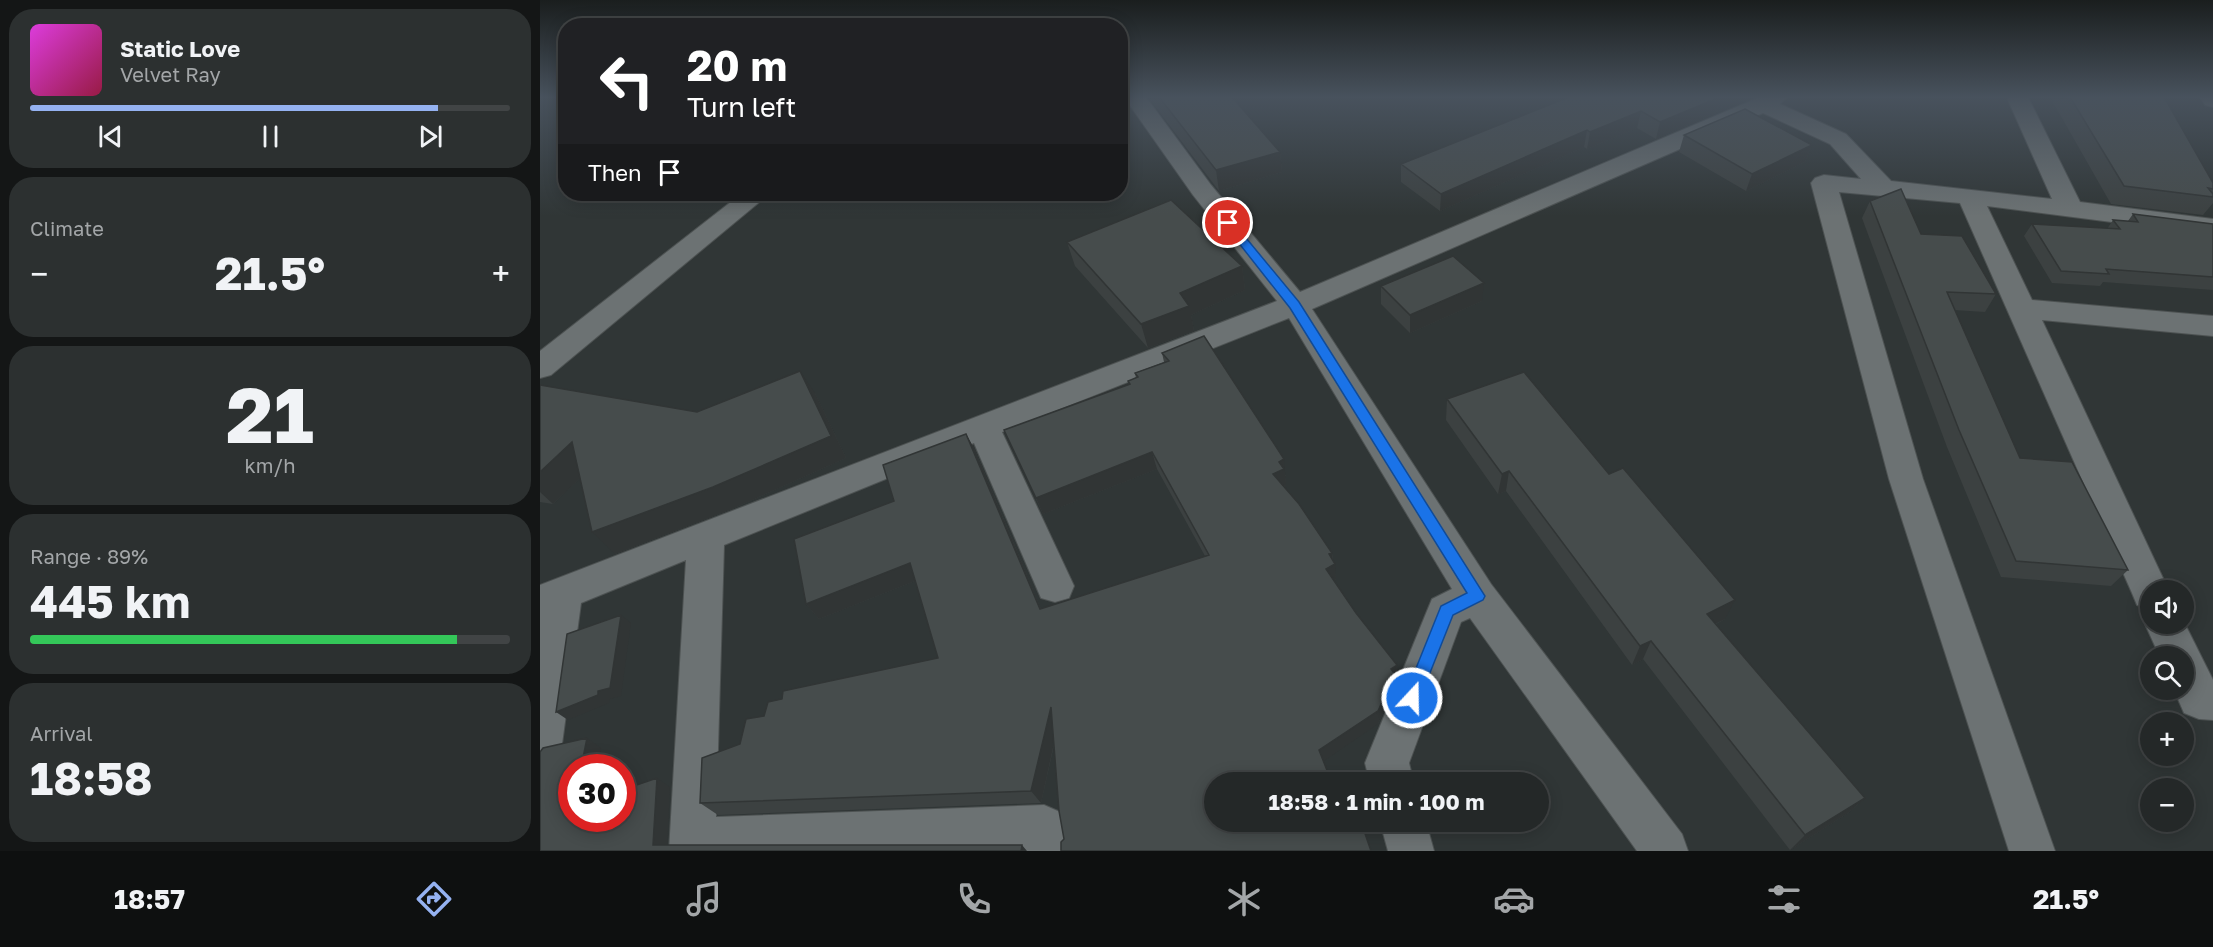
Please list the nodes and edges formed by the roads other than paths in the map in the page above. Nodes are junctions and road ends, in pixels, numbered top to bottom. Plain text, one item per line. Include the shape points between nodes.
1 (1164, 137) edge
2 (1686, 137) edge
3 (1834, 137) edge
4 (2036, 137) edge
5 (1883, 188) junction
6 (1970, 196) junction
7 (747, 201) edge
8 (2070, 209) junction
9 (2213, 227) edge
10 (1295, 305) junction
11 (2022, 309) junction
12 (2213, 326) edge
13 (540, 367) edge
14 (983, 426) junction
15 (706, 537) junction
16 (2145, 580) edge
17 (1055, 586) dead end
18 (1477, 596) junction
19 (552, 598) edge
20 (2194, 688) edge
21 (2213, 700) edge
22 (540, 744) edge
23 (1389, 772) edge
24 (1406, 832) edge
25 (692, 846) edge
26 (1047, 851) edge
27 (1411, 851) edge
28 (1665, 851) edge
29 (2032, 851) edge

1 - 10 street
2 - 10 street
3 - 5 street
4 - 8 street
5 - 6 street
5 - 29 street via 1824,183 1906,479
6 - 8 street
6 - 11 street
7 - 13 street
8 - 9 street
10 - 14 street
10 - 18 street
11 - 12 street
11 - 16 street
14 - 15 street
14 - 17 street
15 - 19 street
15 - 25 street
18 - 23 street via 1446,611 1386,763
18 - 28 street
19 - 22 street
20 - 21 street via 2199,699
24 - 27 street
25 - 26 street via 1044,828

